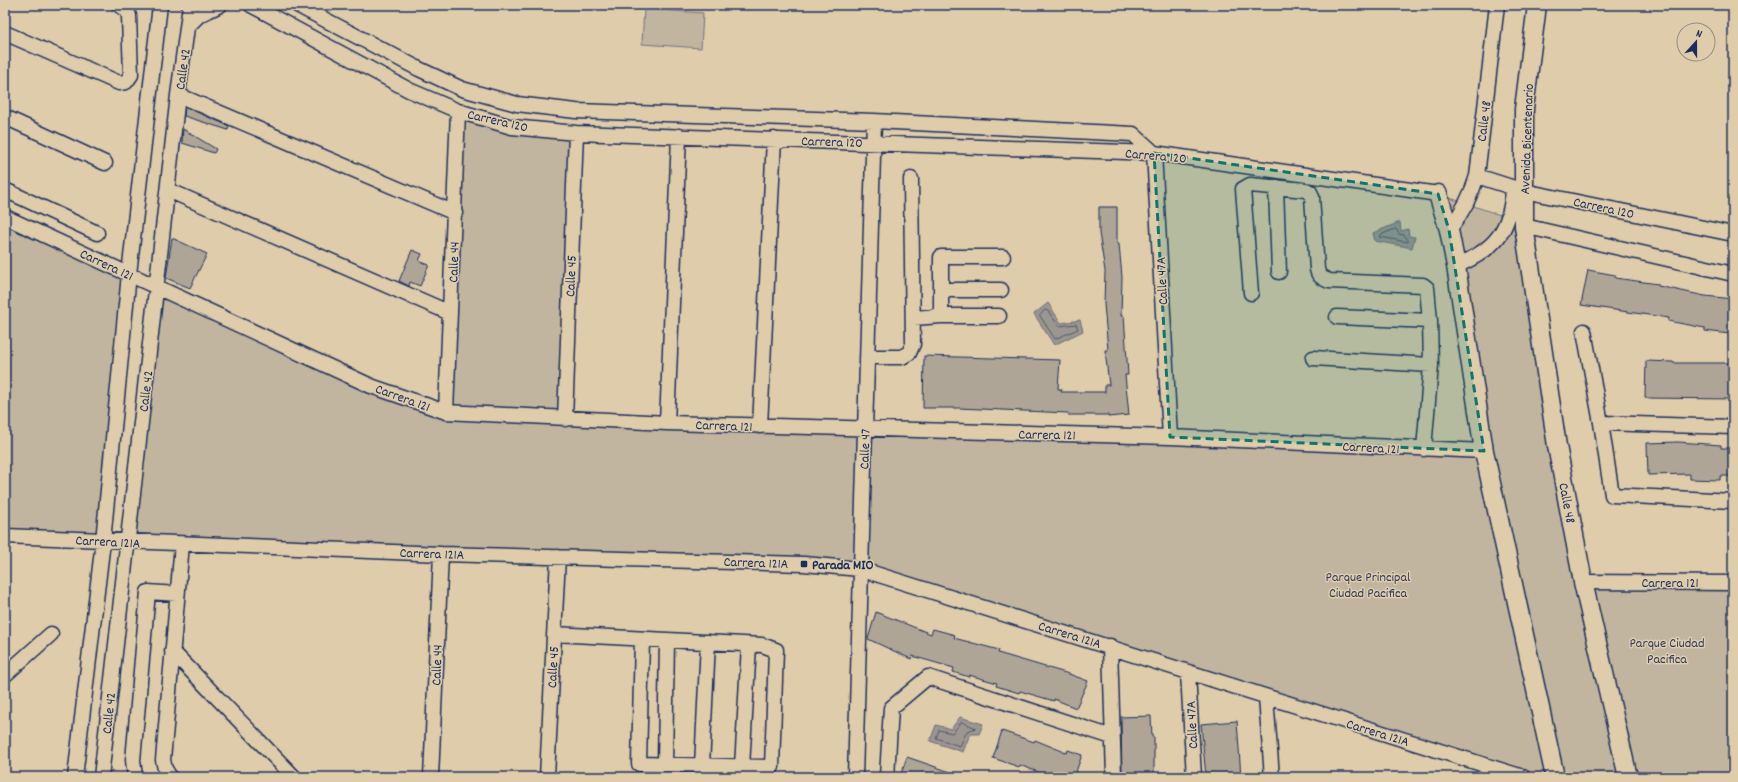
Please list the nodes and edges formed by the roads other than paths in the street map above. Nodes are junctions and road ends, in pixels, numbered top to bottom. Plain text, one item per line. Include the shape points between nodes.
1 (119, 5) edge
2 (149, 5) edge
3 (160, 5) edge
4 (190, 5) edge
5 (220, 5) edge
6 (251, 5) edge
7 (297, 5) edge
8 (1497, 5) edge
9 (1537, 5) edge
10 (157, 26) junction
11 (188, 26) junction
12 (5, 33) edge
13 (178, 95) junction
14 (458, 111) junction
15 (5, 117) edge
16 (874, 121) junction
17 (576, 133) junction
18 (679, 136) junction
19 (774, 139) junction
20 (873, 142) junction
21 (1154, 153) junction
22 (105, 163) dead end
23 (1477, 176) junction
24 (911, 179) dead end
25 (1276, 187) junction
26 (1518, 189) junction
27 (5, 190) edge
28 (168, 190) junction
29 (1438, 194) joint
30 (455, 213) junction
31 (5, 217) edge
32 (1524, 226) junction
33 (1449, 230) junction
34 (97, 233) dead end
35 (1733, 234) edge
36 (1003, 257) dead end
37 (1456, 266) junction
38 (1278, 272) dead end
39 (130, 274) junction
40 (1733, 274) edge
41 (157, 288) junction
42 (941, 290) junction
43 (1001, 290) dead end
44 (1251, 292) dead end
45 (450, 313) junction
46 (941, 316) junction
47 (999, 316) dead end
48 (1337, 317) dead end
49 (913, 318) junction
50 (1430, 321) junction
51 (1584, 331) dead end
52 (867, 357) junction
53 (1313, 358) dead end
54 (1431, 365) junction
55 (446, 412) junction
56 (564, 419) junction
57 (667, 423) junction
58 (1601, 423) junction
59 (760, 426) junction
60 (1733, 427) edge
61 (865, 430) junction
62 (1170, 437) junction
63 (1424, 449) junction
64 (1484, 451) junction
65 (1733, 501) edge
66 (5, 536) edge
67 (103, 541) junction
68 (127, 542) junction
69 (182, 544) junction
70 (441, 554) junction
71 (558, 557) junction
72 (860, 569) junction
73 (1584, 582) junction
74 (1733, 583) edge
75 (177, 594) junction
76 (51, 634) dead end
77 (554, 634) junction
78 (642, 639) junction
79 (667, 640) junction
80 (708, 642) junction
81 (749, 645) junction
82 (1110, 646) junction
83 (172, 651) junction
84 (1188, 673) junction
85 (5, 675) edge
86 (1266, 697) junction
87 (1112, 737) junction
88 (665, 765) junction
89 (702, 766) junction
90 (742, 767) junction
91 (102, 774) edge
92 (75, 775) edge
93 (135, 777) edge
94 (170, 777) edge
95 (294, 777) edge
96 (431, 777) edge
97 (547, 777) edge
98 (855, 777) edge
99 (888, 777) edge
100 (1114, 777) edge
101 (1194, 777) edge
102 (1272, 777) edge
103 (1523, 777) edge
104 (1555, 777) edge
105 (1628, 777) edge

1 - 12 street via 127,10 129,16 131,75 126,82 119,83
2 - 10 street
3 - 10 street
4 - 11 street, Calle 42
5 - 11 street via 199,15
6 - 14 street, Carrera 120 via 409,90
7 - 16 street, Carrera 120 via 462,89 517,104 576,111
8 - 23 street, Calle 48
9 - 26 main road, Avenida Bicentenario via 1524,109
10 - 39 street
11 - 13 street, Calle 42
13 - 28 street, Calle 42
13 - 30 street
14 - 17 street, Carrera 120 via 512,127
14 - 30 street, Calle 44
15 - 22 street
16 - 20 street, Calle 47
16 - 21 street, Carrera 120 via 1133,134
17 - 18 street, Carrera 120
17 - 56 street, Calle 45
18 - 19 street, Carrera 120
18 - 57 street
19 - 20 street, Carrera 120
19 - 59 street
20 - 21 street, Carrera 120
20 - 52 street, Calle 47
21 - 29 street, Carrera 120
21 - 62 street, Calle 47A
23 - 26 street, Carrera 120
23 - 33 street, Calle 48 via 1472,195
24 - 49 street
25 - 38 street
25 - 44 street via 1250,185 1243,188
25 - 50 street via 1310,192 1316,269 1323,279 1423,285 1428,292
26 - 32 main road, Avenida Bicentenario
26 - 35 street, Carrera 120
26 - 37 street via 1508,218 1495,242 1477,258
27 - 34 street
28 - 41 street, Calle 42
28 - 45 street
29 - 33 main road
30 - 45 street, Calle 44
31 - 39 street, Carrera 121
32 - 40 street
32 - 73 main road, Calle 48 via 1557,446
33 - 37 main road
36 - 42 street via 942,257
37 - 64 main road
39 - 41 street, Carrera 121
39 - 67 street
41 - 55 street, Carrera 121 via 371,386
41 - 68 street, Calle 42
42 - 43 street
42 - 46 street
45 - 55 street, Calle 44
46 - 47 street
46 - 49 street
48 - 50 street
49 - 52 street via 913,344 909,353 902,357
50 - 54 street
51 - 58 street
52 - 61 street, Calle 47
53 - 54 street
54 - 63 street
55 - 56 street, Carrera 121
56 - 57 street, Carrera 121
57 - 59 street, Carrera 121
58 - 60 street
58 - 65 street via 1612,495
59 - 61 street, Carrera 121
61 - 62 street, Carrera 121
61 - 72 street, Calle 47
62 - 63 street, Carrera 121
63 - 64 street, Carrera 121
64 - 104 main road
66 - 67 street, Carrera 121A
67 - 68 street, Carrera 121A
67 - 92 street
68 - 69 street, Carrera 121A
68 - 91 street, Calle 42
69 - 70 street, Carrera 121A
69 - 75 street
70 - 71 street, Carrera 121A
70 - 96 street, Calle 44
71 - 72 street, Carrera 121A via 804,564
71 - 77 street, Calle 45
72 - 82 street, Carrera 121A
72 - 98 street, Calle 47
73 - 74 street, Carrera 121
73 - 105 main road, Calle 48
75 - 83 street
75 - 93 street via 148,592 133,760
76 - 85 street
77 - 78 street
77 - 97 street, Calle 45
78 - 79 street
78 - 88 street via 639,764
79 - 80 street
79 - 88 street
80 - 81 street
80 - 89 street
81 - 90 street
81 - 90 street via 762,645 776,650 772,767
82 - 84 street, Carrera 121A
82 - 87 street
83 - 94 street via 163,760
83 - 95 street
84 - 86 street, Carrera 121A
84 - 101 street, Calle 47A
86 - 102 street
86 - 103 street, Carrera 121A
87 - 99 street via 928,677 891,708
87 - 100 street
88 - 89 street
89 - 90 street

